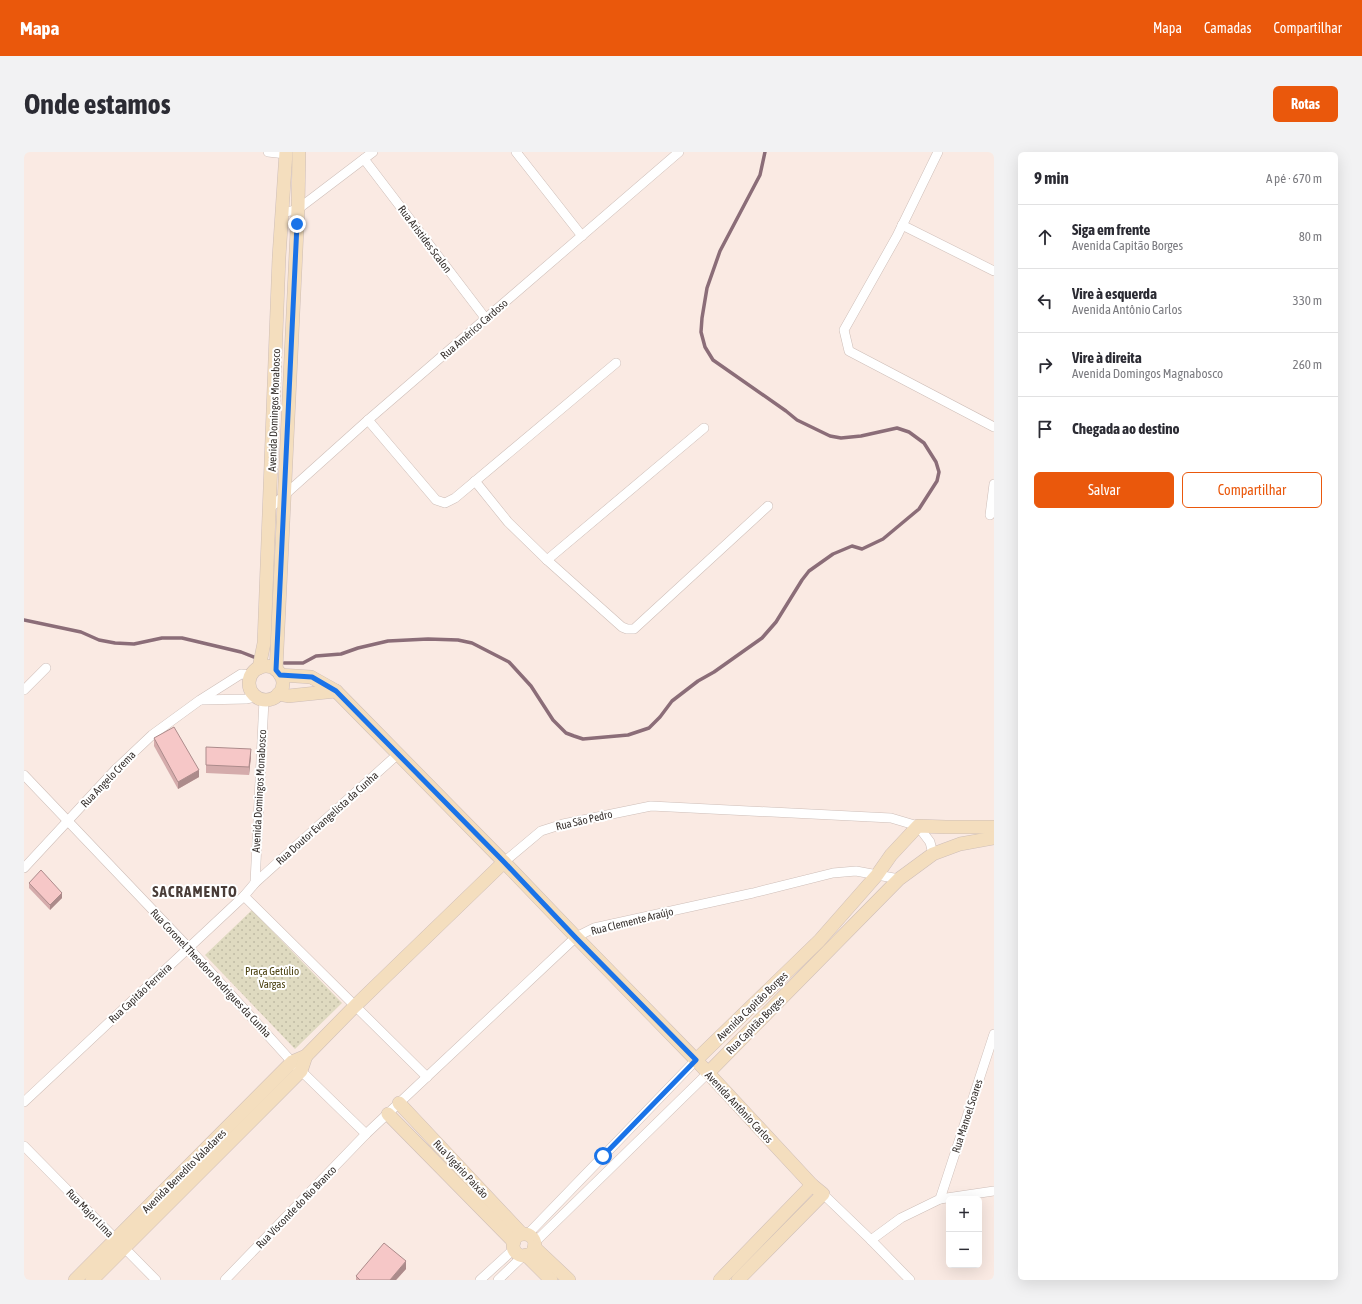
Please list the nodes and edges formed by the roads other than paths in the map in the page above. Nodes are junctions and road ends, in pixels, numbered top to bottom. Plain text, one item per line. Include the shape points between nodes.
1 (268, 152) edge
2 (373, 152) edge
3 (516, 152) edge
4 (679, 152) edge
5 (938, 152) edge
6 (290, 153) edge
7 (364, 159) junction
8 (298, 208) junction
9 (283, 213) junction
10 (902, 225) junction
11 (582, 236) junction
12 (994, 271) edge
13 (486, 319) junction
14 (616, 363) dead end
15 (368, 420) junction
16 (994, 427) edge
17 (704, 428) dead end
18 (475, 481) junction
19 (994, 484) edge
20 (284, 495) junction
21 (768, 506) dead end
22 (270, 508) junction
23 (990, 515) dead end
24 (548, 560) junction
25 (46, 668) dead end
26 (255, 671) junction
27 (278, 672) junction
28 (24, 690) edge
29 (336, 691) junction
30 (278, 694) junction
31 (260, 699) junction
32 (200, 700) junction
33 (398, 754) junction
34 (24, 775) edge
35 (68, 820) junction
36 (918, 826) junction
37 (994, 826) edge
38 (994, 838) edge
39 (933, 854) junction
40 (504, 862) junction
41 (24, 868) edge
42 (877, 875) junction
43 (899, 879) junction
44 (255, 883) junction
45 (244, 896) junction
46 (576, 938) junction
47 (188, 947) junction
48 (355, 1006) junction
49 (994, 1034) edge
50 (696, 1060) junction
51 (297, 1066) junction
52 (708, 1073) junction
53 (427, 1077) junction
54 (24, 1102) edge
55 (399, 1103) junction
56 (388, 1114) junction
57 (366, 1134) junction
58 (24, 1146) edge
59 (812, 1185) junction
60 (994, 1191) edge
61 (822, 1194) junction
62 (940, 1199) junction
63 (871, 1240) junction
64 (120, 1244) junction
65 (524, 1245) junction
66 (746, 1262) junction
67 (75, 1280) edge
68 (92, 1280) edge
69 (156, 1280) edge
70 (225, 1280) edge
71 (480, 1280) edge
72 (498, 1280) edge
73 (551, 1280) edge
74 (569, 1280) edge
75 (720, 1280) edge
76 (738, 1280) edge
77 (910, 1280) edge

1 - 6 street
2 - 7 street
3 - 11 street
4 - 11 street, Rua Américo Cardoso
5 - 10 street
6 - 8 main road
6 - 9 main road, Avenida Domingos Monabosco
7 - 8 street
7 - 13 street, Rua Aristides Scalon
8 - 9 street
8 - 20 main road
9 - 22 main road, Avenida Domingos Monabosco via 279,257
10 - 12 street
10 - 16 street via 844,330 849,351
11 - 13 street, Rua Américo Cardoso
13 - 15 street, Rua Américo Cardoso
14 - 18 street
15 - 18 street via 436,500 445,503 451,501
15 - 20 street, Rua Américo Cardoso
17 - 24 street
18 - 24 street via 508,522
19 - 23 street
20 - 22 street, Rua Américo Cardoso
20 - 27 main road
21 - 24 street via 634,629 622,626
22 - 26 main road, Avenida Domingos Monabosco via 264,643
25 - 28 street
26 - 27 main road via 268,666
26 - 31 main road via 249,680 250,690
26 - 32 street, Rua Angelo Crema via 241,674
27 - 29 main road, Avenida Antônio Carlos via 312,677
27 - 30 main road via 282,685
29 - 30 main road via 288,696
29 - 33 main road, Avenida Antônio Carlos
30 - 31 main road via 269,700
31 - 32 street
31 - 44 street, Avenida Domingos Monabosco
32 - 35 street, Rua Angelo Crema via 152,735
33 - 40 main road, Avenida Antônio Carlos
33 - 44 street, Rua Doutor Evangelista da Cunha
34 - 35 street, Rua Coronel Theodoro Rodrigues da Cunha
35 - 41 street, Rua Angelo Crema
35 - 47 street, Rua Coronel Theodoro Rodrigues da Cunha
36 - 37 main road
36 - 39 street via 930,842
36 - 40 street, Rua São Pedro via 891,818 651,806 541,831
36 - 42 main road, Avenida Capitão Borges
38 - 39 main road, Rua Capitão Borges via 960,844
39 - 43 main road, Rua Capitão Borges
40 - 46 main road, Avenida Antônio Carlos
40 - 48 main road, Rua São Pedro
42 - 43 street, Rua Clemente Araújo
42 - 46 street, Rua Clemente Araújo via 856,871 833,873 594,928
42 - 50 main road, Avenida Capitão Borges via 819,941
43 - 52 main road, Rua Capitão Borges
44 - 45 street, Rua Capitão Ferreira
45 - 47 street, Rua Capitão Ferreira
45 - 48 street
46 - 50 main road, Avenida Antônio Carlos
46 - 53 street, Rua Clemente Araújo
47 - 51 street, Rua Coronel Theodoro Rodrigues da Cunha
47 - 54 street, Rua Capitão Ferreira
48 - 51 main road, Rua São Pedro
48 - 53 street
49 - 62 street, Rua Manoel Soares
50 - 52 main road, Avenida Antônio Carlos
50 - 65 street, Avenida Capitão Borges
51 - 57 street, Rua Coronel Theodoro Rodrigues da Cunha
51 - 64 main road, Avenida Benedito Valadares
52 - 59 main road, Avenida Antônio Carlos
52 - 65 street, Rua Capitão Borges
53 - 55 street, Rua Clemente Araújo
55 - 56 street, Rua Clemente Araújo
55 - 65 main road, Rua Vigário Paixão
56 - 57 street, Rua Clemente Araújo
56 - 65 main road, Rua Vigário Paixão
57 - 70 street, Rua Visconde do Rio Branco
58 - 64 street, Rua Major Lima
59 - 61 main road, Avenida Antônio Carlos
59 - 66 main road
60 - 62 street
61 - 63 street, Avenida Antônio Carlos
61 - 66 main road
62 - 63 street via 901,1218
63 - 77 street, Avenida Antônio Carlos
64 - 67 main road, Avenida Benedito Valadares
64 - 68 main road, Avenida Benedito Valadares
64 - 69 street, Rua Major Lima
65 - 71 street, Avenida Capitão Borges
65 - 72 street, Avenida Capitão Borges
65 - 73 main road, Rua Vigário Paixão
65 - 74 main road, Rua Vigário Paixão
66 - 75 main road
66 - 76 main road

